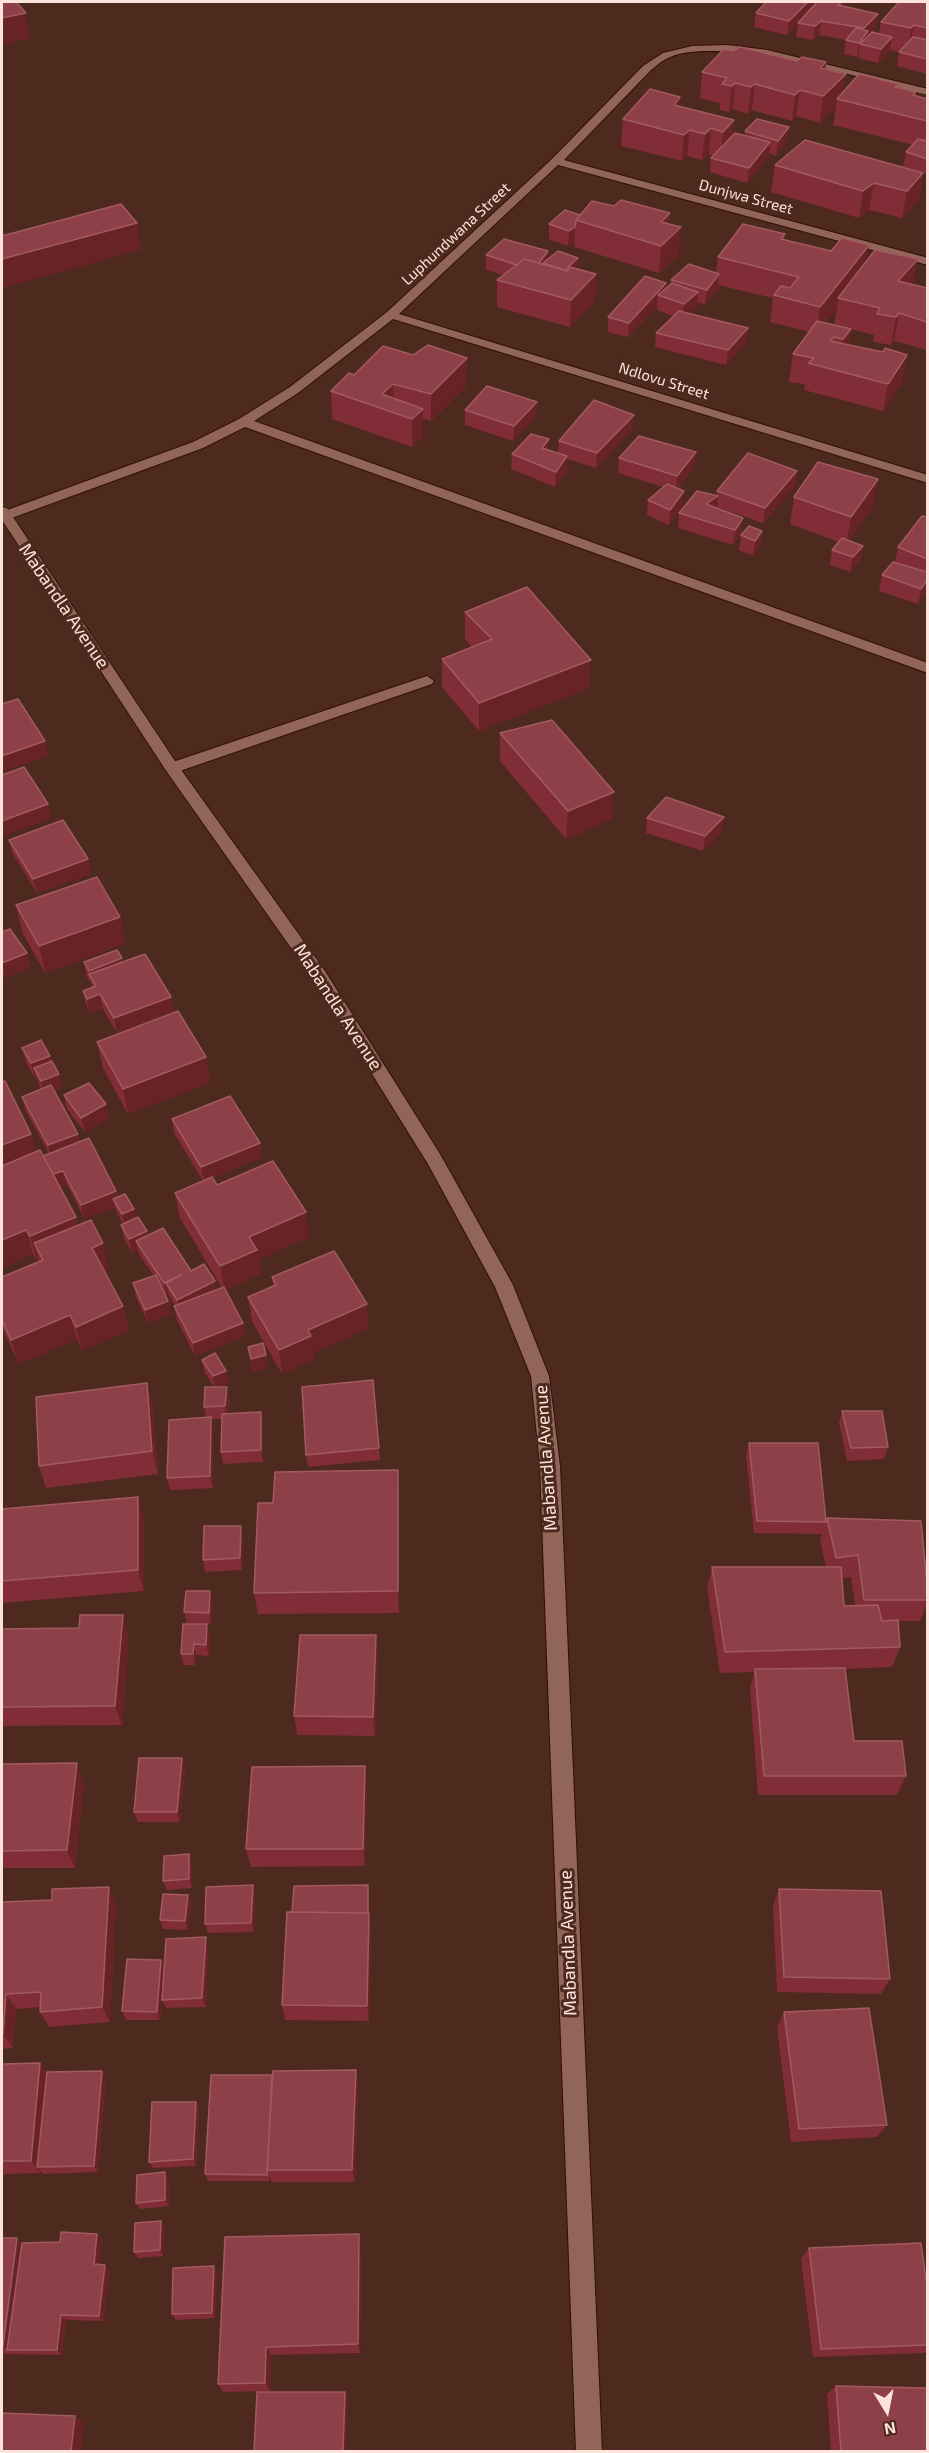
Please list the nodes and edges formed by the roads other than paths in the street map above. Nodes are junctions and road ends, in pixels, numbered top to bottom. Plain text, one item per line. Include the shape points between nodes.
1 (927, 92) edge
2 (556, 161) junction
3 (927, 262) edge
4 (391, 315) junction
5 (244, 422) junction
6 (927, 479) edge
7 (3, 514) edge
8 (927, 668) edge
9 (427, 681) dead end
10 (172, 768) junction
11 (589, 2451) edge

1 - 2 street, Luphundwana Street via 767,53 692,49 663,56 647,68
2 - 3 street, Dunjwa Street
2 - 4 street, Luphundwana Street
4 - 5 street, Luphundwana Street via 294,390
4 - 6 street, Ndlovu Street
5 - 7 street, Luphundwana Street via 198,445
5 - 8 street
7 - 10 street, Mabandla Avenue
9 - 10 street
10 - 11 street, Mabandla Avenue via 319,975 434,1159 504,1285 540,1376 550,1466

